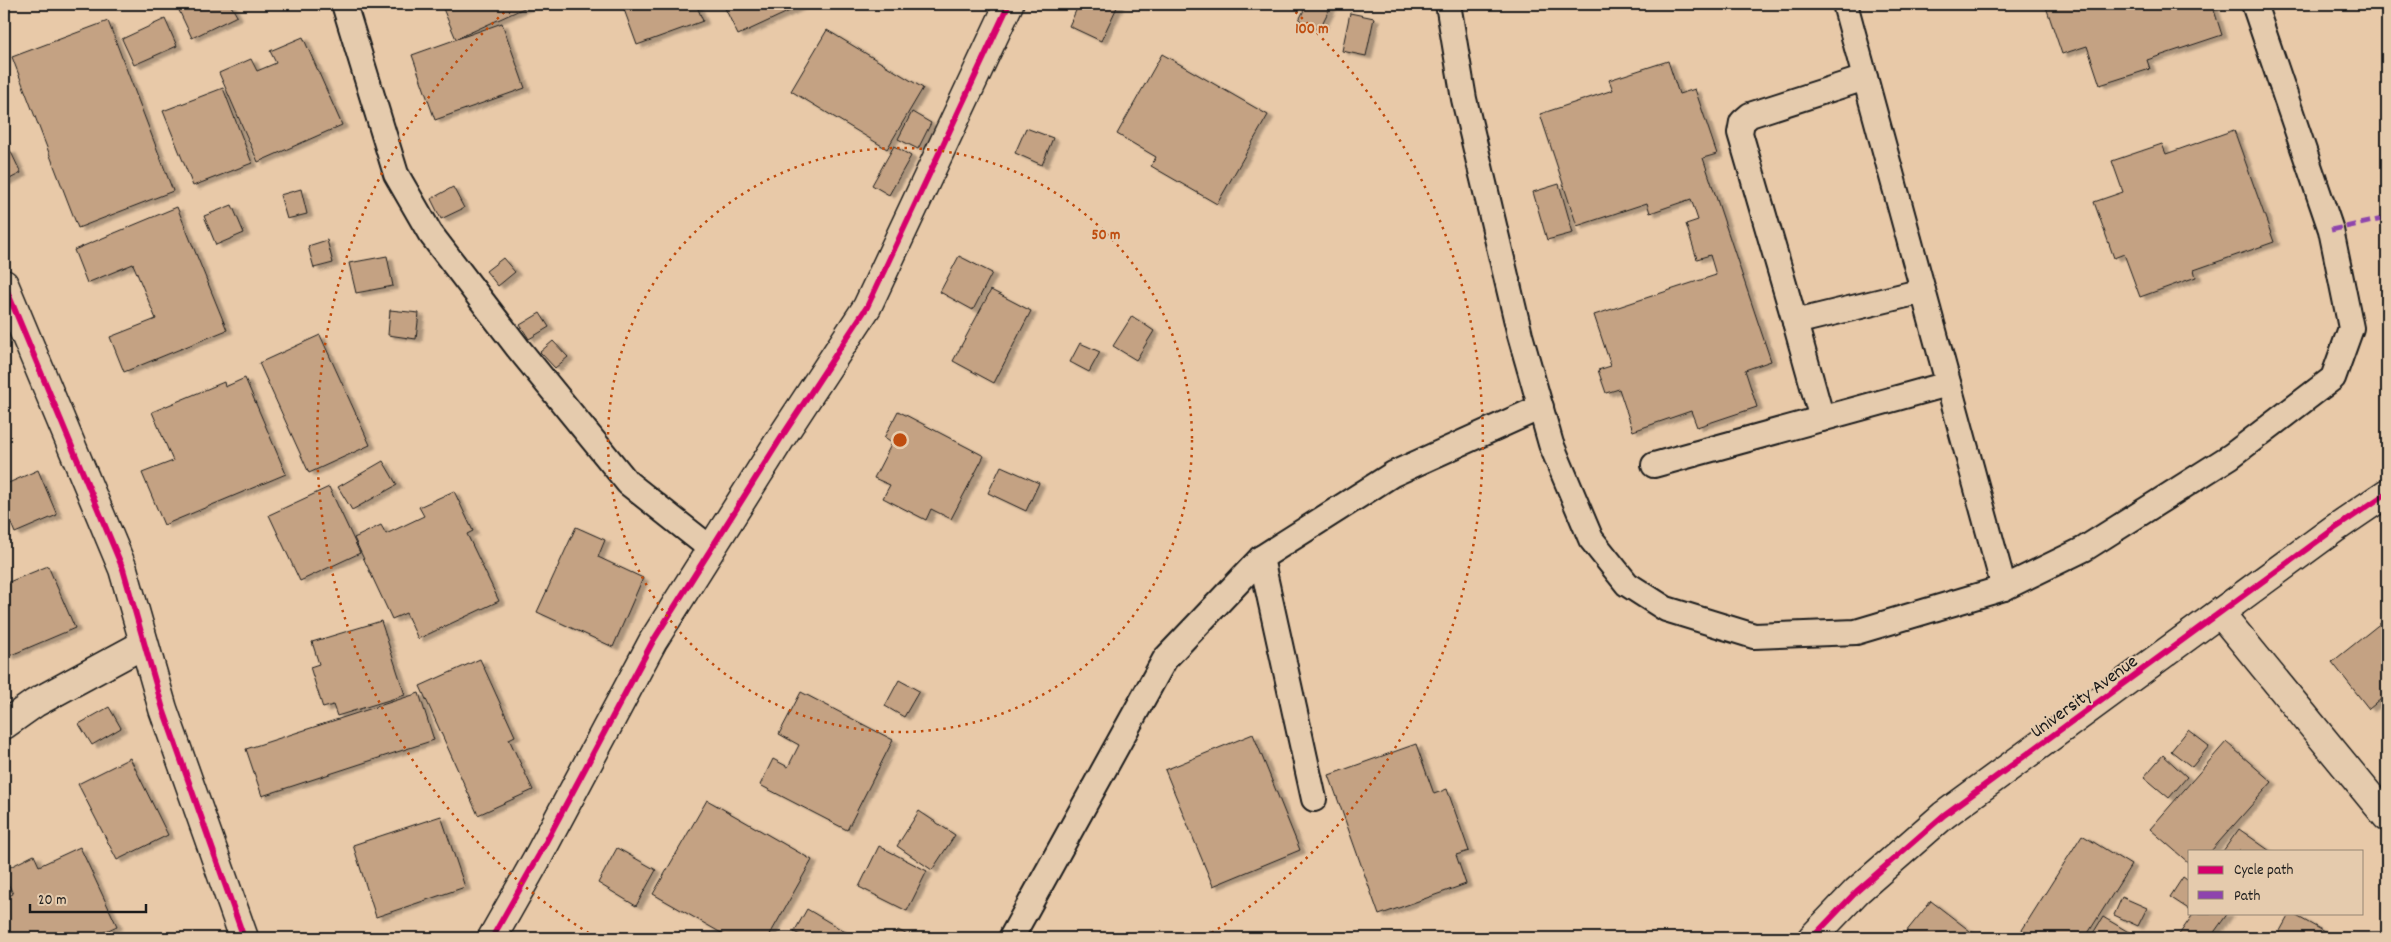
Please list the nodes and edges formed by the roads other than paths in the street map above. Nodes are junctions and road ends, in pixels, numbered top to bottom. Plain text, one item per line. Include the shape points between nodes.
1 (344, 4) edge
2 (1009, 4) edge
3 (1448, 4) edge
4 (1845, 4) edge
5 (2254, 4) edge
6 (1865, 78) junction
7 (4, 284) edge
8 (1923, 291) junction
9 (1795, 322) junction
10 (1948, 384) junction
11 (1541, 407) junction
12 (1822, 419) junction
13 (1654, 466) dead end
14 (2387, 493) edge
15 (710, 548) junction
16 (1261, 558) junction
17 (2004, 588) junction
18 (2220, 612) junction
19 (144, 644) junction
20 (4, 725) edge
21 (1314, 798) dead end
22 (2387, 817) edge
23 (244, 938) edge
24 (492, 938) edge
25 (1011, 938) edge
26 (1812, 938) edge

1 - 15 lane via 396,174 430,233 628,483
2 - 15 street via 867,308
3 - 11 lane via 1464,100 1520,335
4 - 6 lane
5 - 17 lane via 2333,240 2352,328 2333,378 2231,456 2084,549
6 - 8 lane
6 - 9 lane via 1750,115 1742,122 1740,133
7 - 19 street via 123,570
8 - 9 lane
8 - 10 lane
9 - 12 lane
10 - 12 lane
10 - 17 lane
11 - 16 lane via 1393,474
11 - 17 lane via 1552,444 1591,539 1627,584 1666,609 1754,636 1856,632
12 - 13 lane
14 - 18 street, University Avenue
15 - 24 street via 653,641
16 - 21 lane
16 - 25 lane via 1165,659
18 - 22 street
18 - 26 street, University Avenue via 1944,815 1857,891
19 - 20 street via 34,703
19 - 23 street via 163,709

